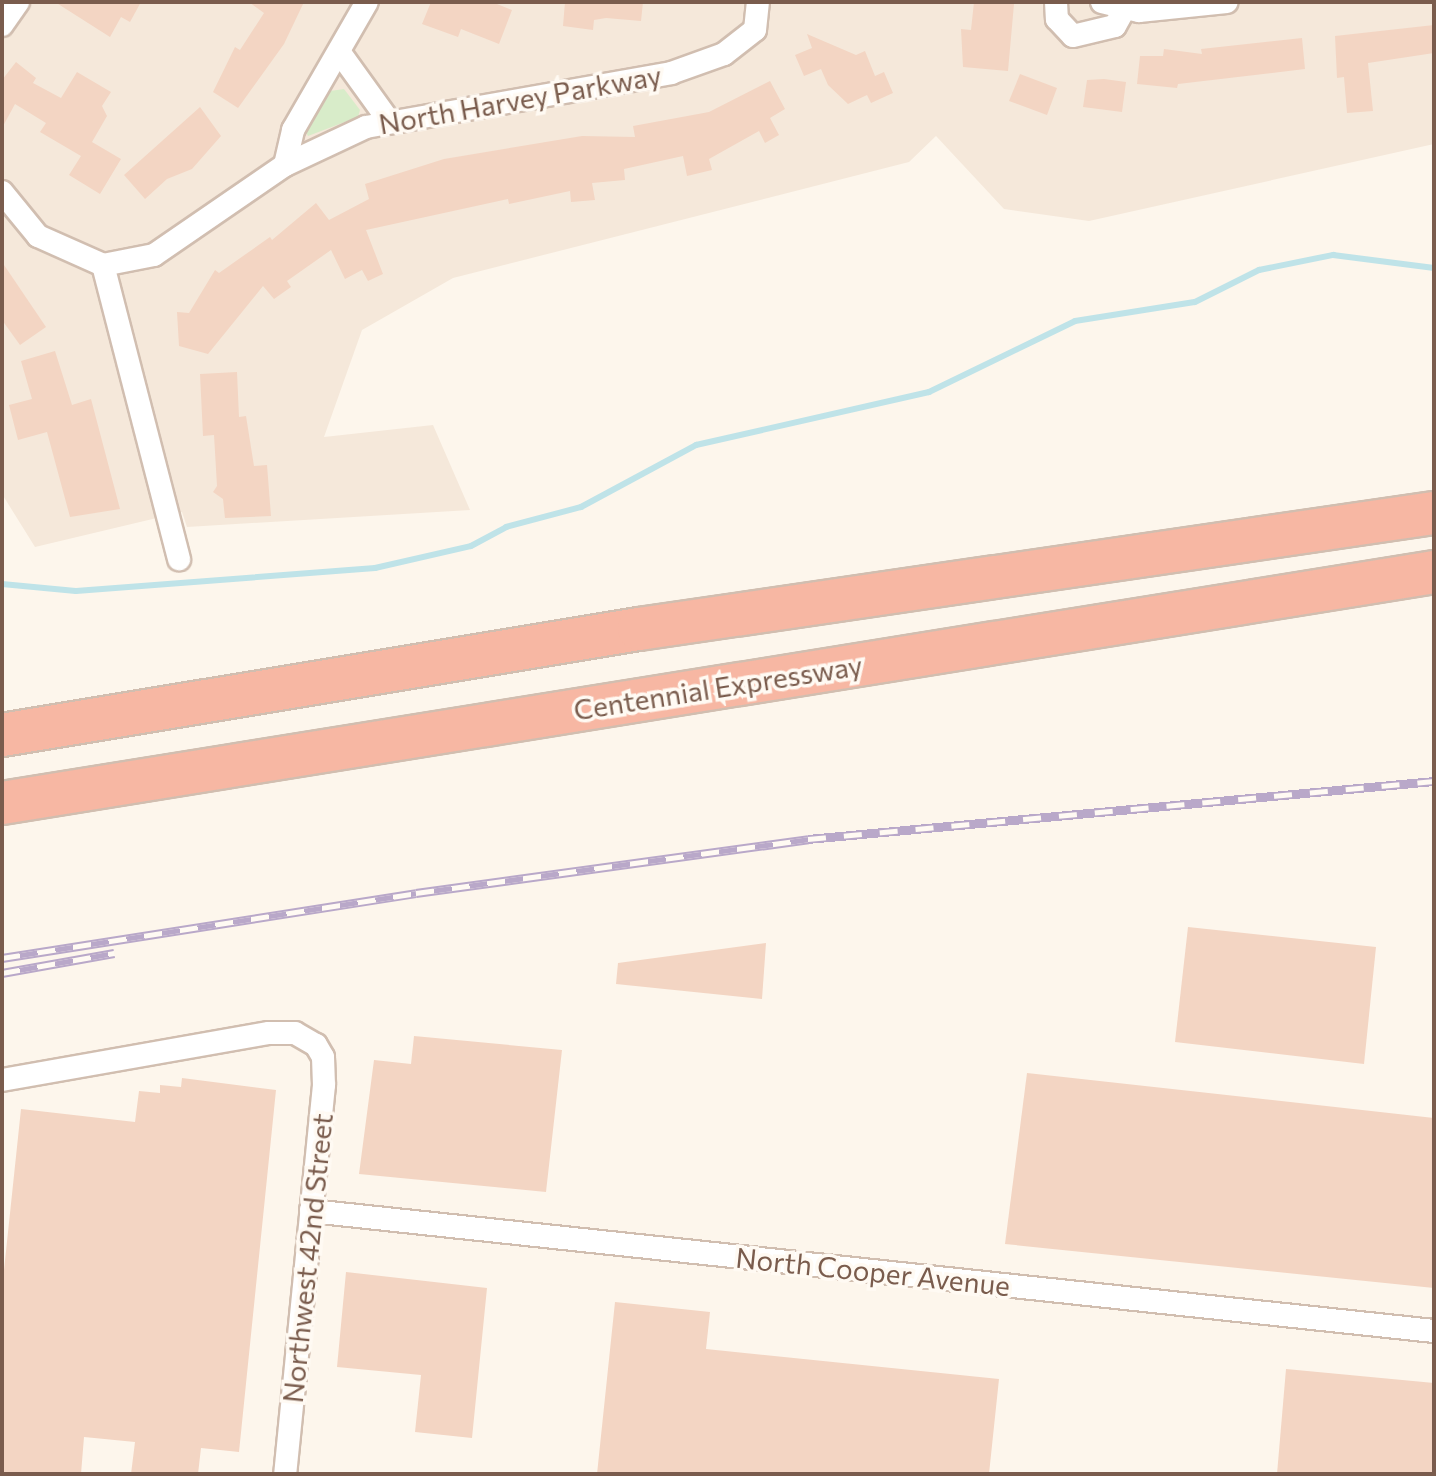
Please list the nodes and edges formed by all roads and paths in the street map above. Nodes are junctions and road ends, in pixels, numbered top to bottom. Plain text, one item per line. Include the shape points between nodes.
1 (18, 2) edge
2 (367, 2) edge
3 (758, 2) edge
4 (1056, 2) edge
5 (1102, 2) edge
6 (1227, 2) edge
7 (1124, 10) junction
8 (2, 25) edge
9 (340, 53) junction
10 (389, 121) junction
11 (285, 165) junction
12 (2, 192) edge
13 (103, 265) junction
14 (1434, 513) edge
15 (179, 559) dead end
16 (1434, 572) edge
17 (2, 735) edge
18 (2, 803) edge
19 (2, 1080) edge
20 (311, 1211) junction
21 (1434, 1331) edge
22 (285, 1474) edge

1 - 8 street
2 - 9 street
3 - 10 street, North Harvey Parkway via 755,30 724,54 671,73
4 - 7 street via 1057,19 1073,36 1115,26
5 - 7 street
6 - 7 street
9 - 10 street
9 - 11 street via 293,130
10 - 11 street, North Harvey Parkway
11 - 13 street, North Harvey Parkway via 154,255
12 - 13 street via 38,236
13 - 15 street
14 - 17 highway via 639,629
16 - 18 highway, Centennial Expressway
19 - 20 street, Northwest 42nd Street via 269,1033 295,1033 316,1045 325,1068
20 - 21 street, North Cooper Avenue
20 - 22 street, Northwest 42nd Street

